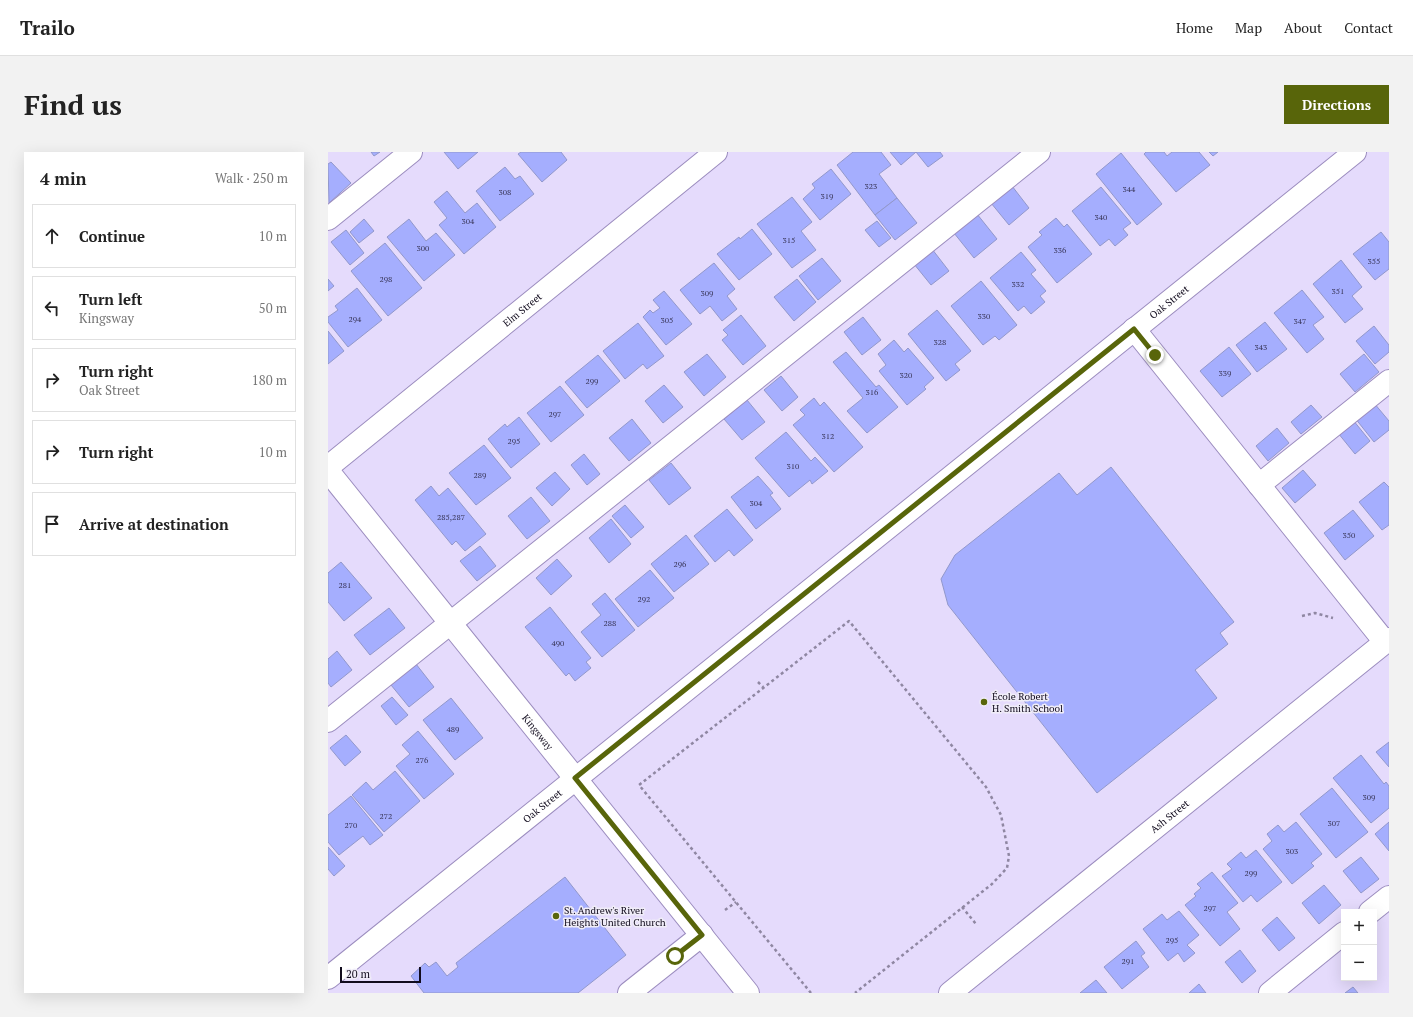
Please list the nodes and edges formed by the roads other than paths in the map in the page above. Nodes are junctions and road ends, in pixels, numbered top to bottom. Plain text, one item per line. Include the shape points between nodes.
1 (411, 152) edge
2 (716, 152) edge
3 (1039, 152) edge
4 (1355, 152) edge
5 (328, 219) edge
6 (1134, 329) junction
7 (1389, 381) edge
8 (328, 466) edge
9 (328, 471) edge
10 (1260, 485) junction
11 (450, 623) junction
12 (1387, 640) edge
13 (328, 721) edge
14 (575, 778) junction
15 (1389, 897) edge
16 (1374, 909) edge
17 (702, 935) junction
18 (1341, 935) edge
19 (328, 978) edge
20 (629, 993) edge
21 (748, 993) edge
22 (950, 993) edge
23 (1270, 993) edge

1 - 5 street
2 - 8 street, Elm Street
3 - 11 street
4 - 6 street, Oak Street
6 - 10 street
6 - 14 street, Oak Street
7 - 10 street
9 - 11 street, Kingsway
10 - 12 street
11 - 13 street
11 - 14 street, Kingsway
12 - 22 street, Ash Street
14 - 17 street, Kingsway
14 - 19 street, Oak Street
15 - 16 street
17 - 20 street
17 - 21 street, Kingsway
18 - 23 street

